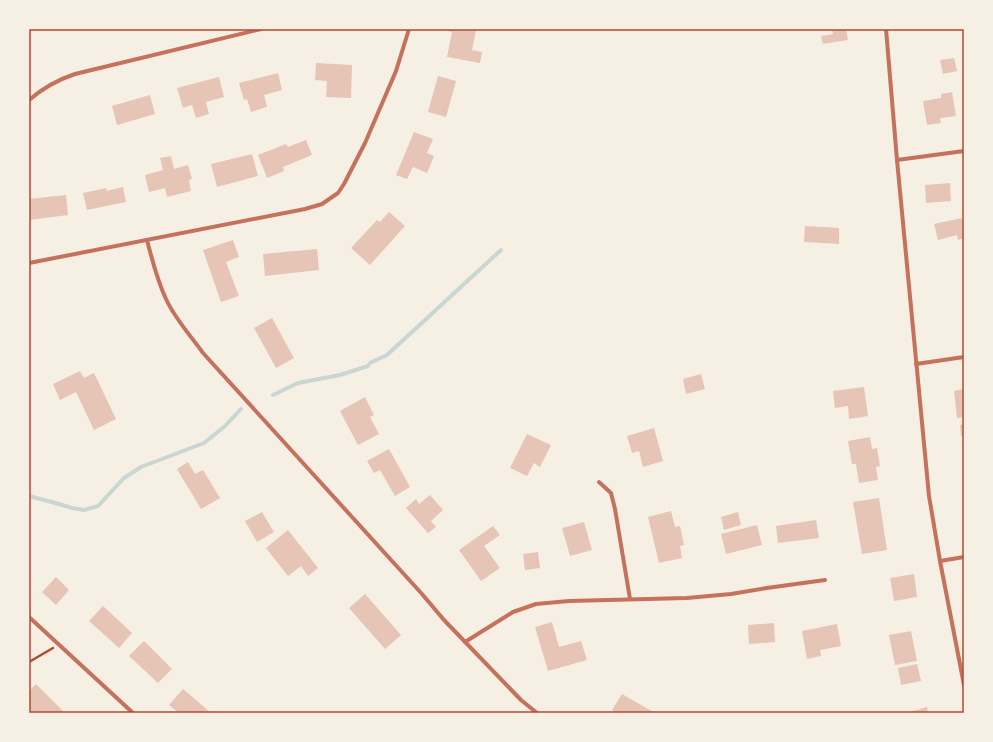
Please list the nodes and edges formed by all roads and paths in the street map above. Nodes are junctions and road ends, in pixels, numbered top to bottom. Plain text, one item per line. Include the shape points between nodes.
1 (261, 29) edge
2 (409, 29) edge
3 (886, 29) edge
4 (29, 100) edge
5 (964, 151) edge
6 (897, 160) junction
7 (147, 240) junction
8 (29, 263) edge
9 (964, 358) edge
10 (916, 364) junction
11 (599, 482) dead end
12 (964, 558) edge
13 (940, 561) junction
14 (825, 580) dead end
15 (630, 599) junction
16 (29, 617) edge
17 (465, 642) junction
18 (58, 644) junction
19 (29, 662) edge
20 (964, 685) edge
21 (133, 713) edge
22 (537, 713) edge

1 - 4 street via 75,74 59,80
2 - 7 street via 396,71 365,143 338,193 322,204 305,209
3 - 6 street
5 - 6 street
6 - 10 street
7 - 8 street
7 - 17 street via 166,299 203,353
9 - 10 street
10 - 13 street via 929,496
11 - 15 street via 611,493
12 - 13 street
13 - 20 street
14 - 15 street via 730,594
15 - 17 street via 536,604 513,612
16 - 18 street
17 - 22 street
18 - 19 path
18 - 21 street

